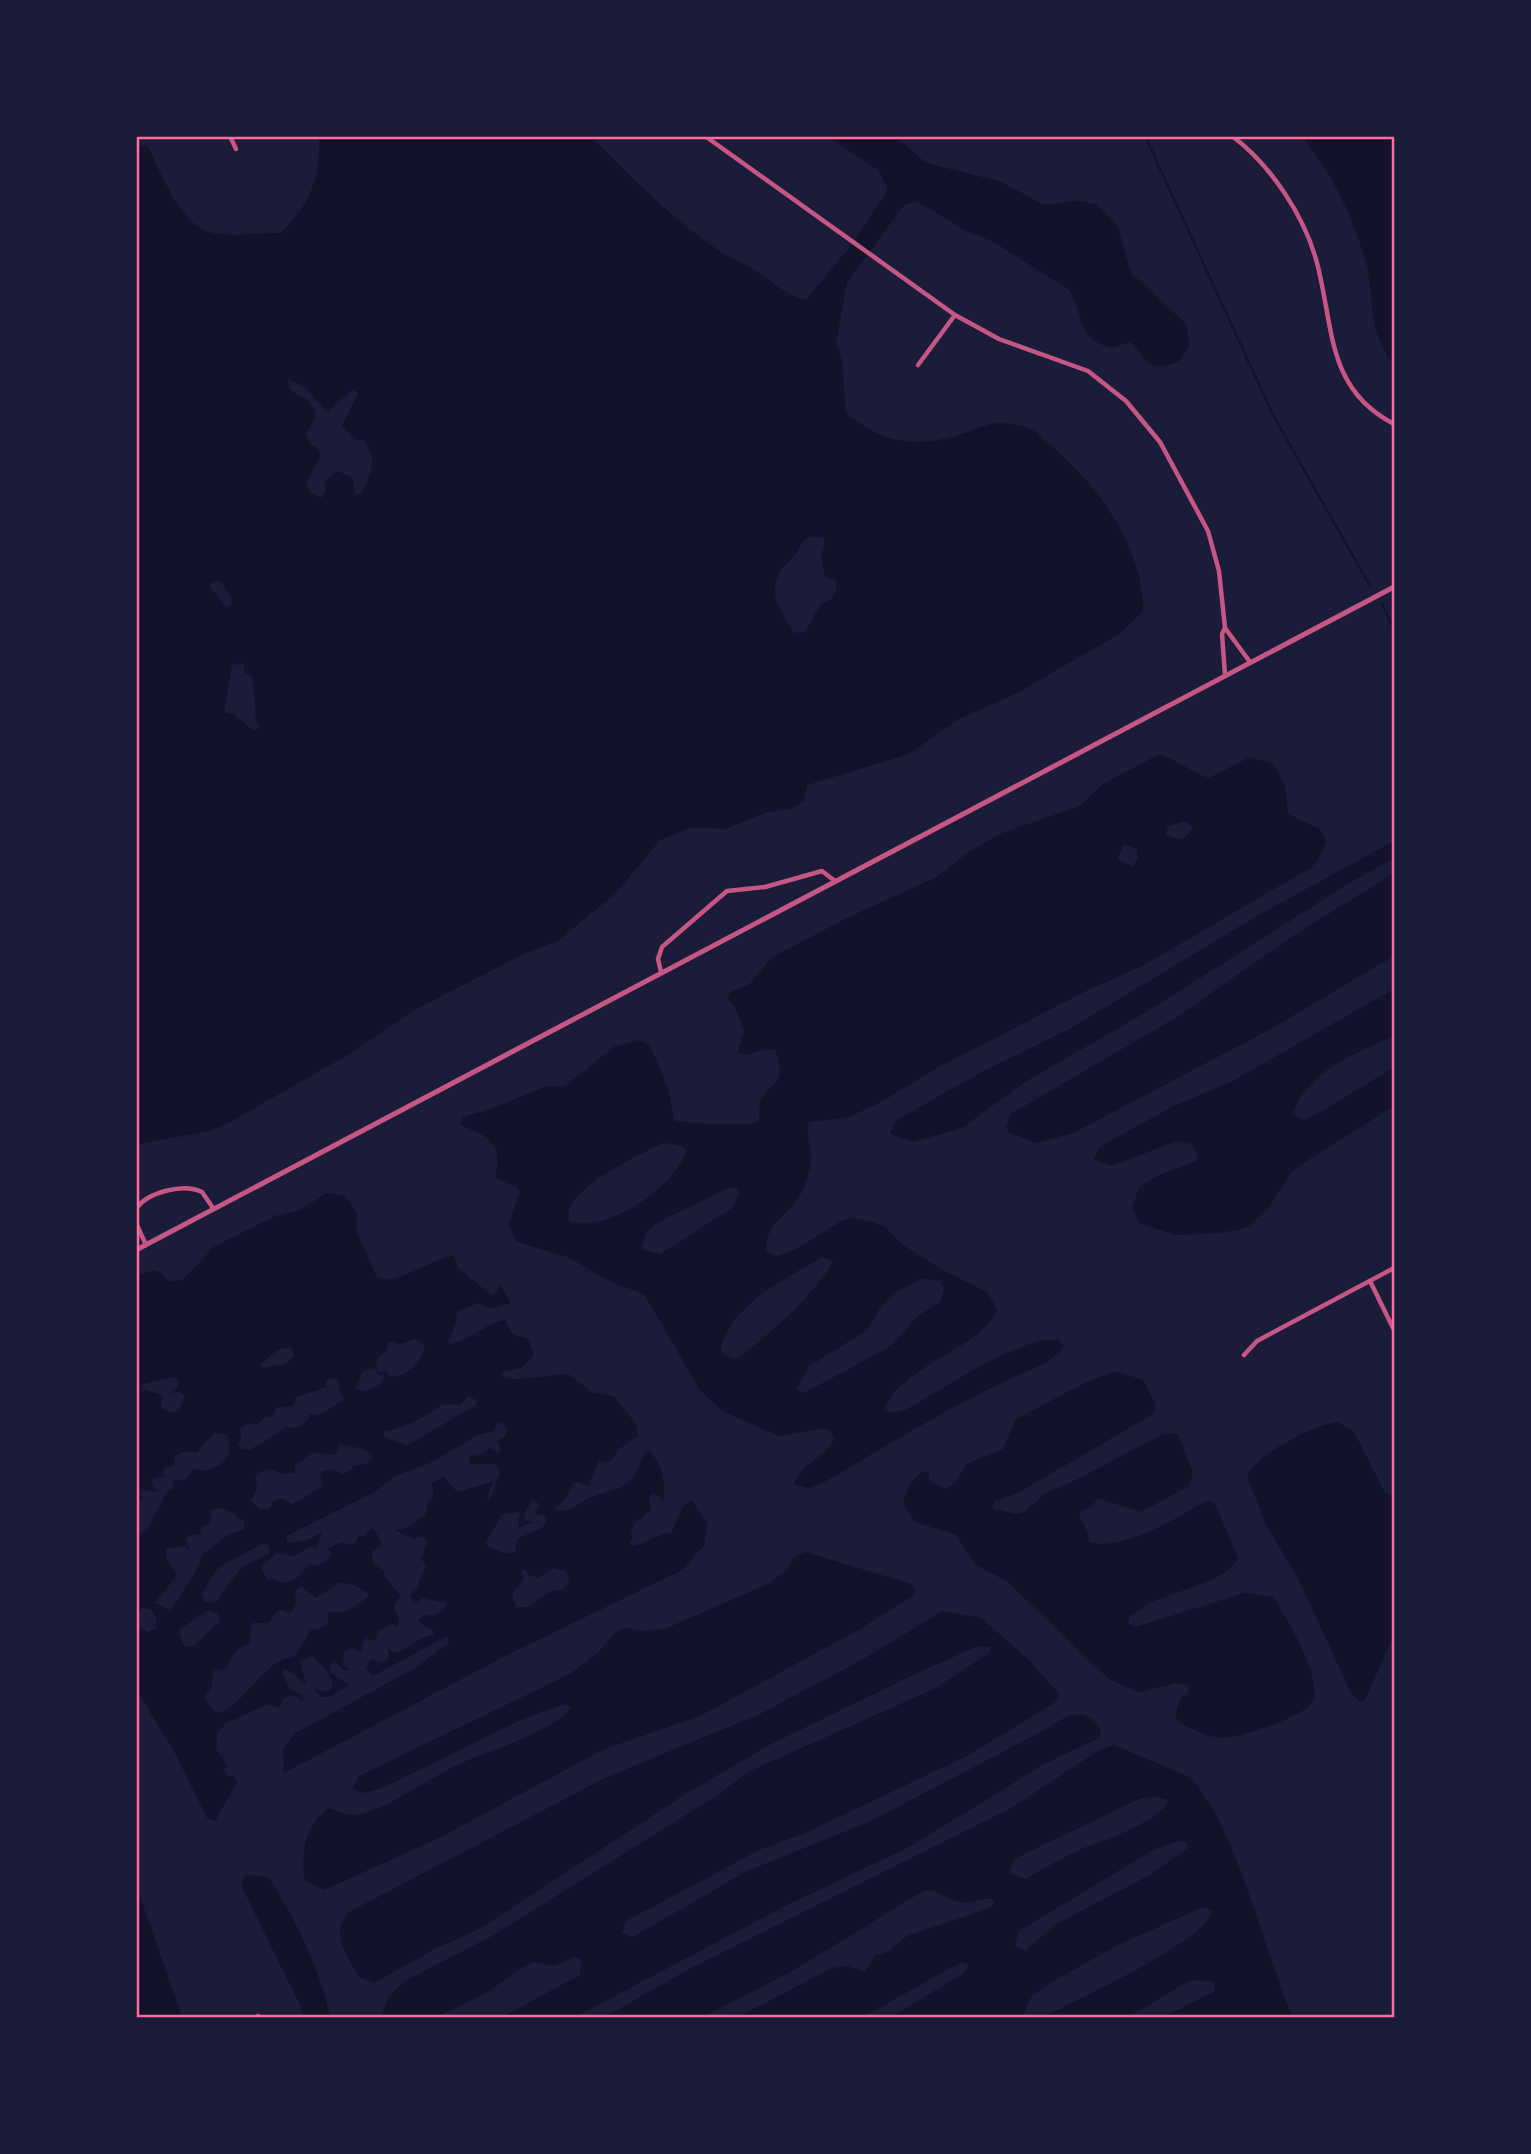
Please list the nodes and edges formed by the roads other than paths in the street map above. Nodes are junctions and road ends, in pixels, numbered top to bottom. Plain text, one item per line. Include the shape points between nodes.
1 (229, 136) edge
2 (705, 136) edge
3 (1232, 136) edge
4 (236, 149) dead end
5 (955, 315) junction
6 (918, 365) dead end
7 (1395, 424) edge
8 (1395, 587) edge
9 (1225, 628) junction
10 (1250, 662) junction
11 (1225, 675) junction
12 (835, 881) junction
13 (661, 972) junction
14 (213, 1208) junction
15 (136, 1209) edge
16 (136, 1223) edge
17 (146, 1245) junction
18 (136, 1250) edge
19 (1395, 1268) edge
20 (1370, 1281) junction
21 (1395, 1330) edge
22 (1244, 1355) dead end

1 - 4 street
2 - 5 street
3 - 7 street via 1268,172 1308,236 1335,356 1347,379 1362,400
5 - 6 street
5 - 9 street via 999,339 1088,371 1126,401 1160,442 1208,531 1219,571
8 - 10 street
9 - 10 street
9 - 11 street
10 - 11 street
11 - 12 street
12 - 13 street
12 - 13 street via 822,871 765,887 727,891 662,947 658,959
13 - 14 street
14 - 15 street via 202,1192 193,1188 149,1196
14 - 17 street
16 - 17 street
17 - 18 street
19 - 20 street
20 - 21 street
20 - 22 street via 1257,1341

